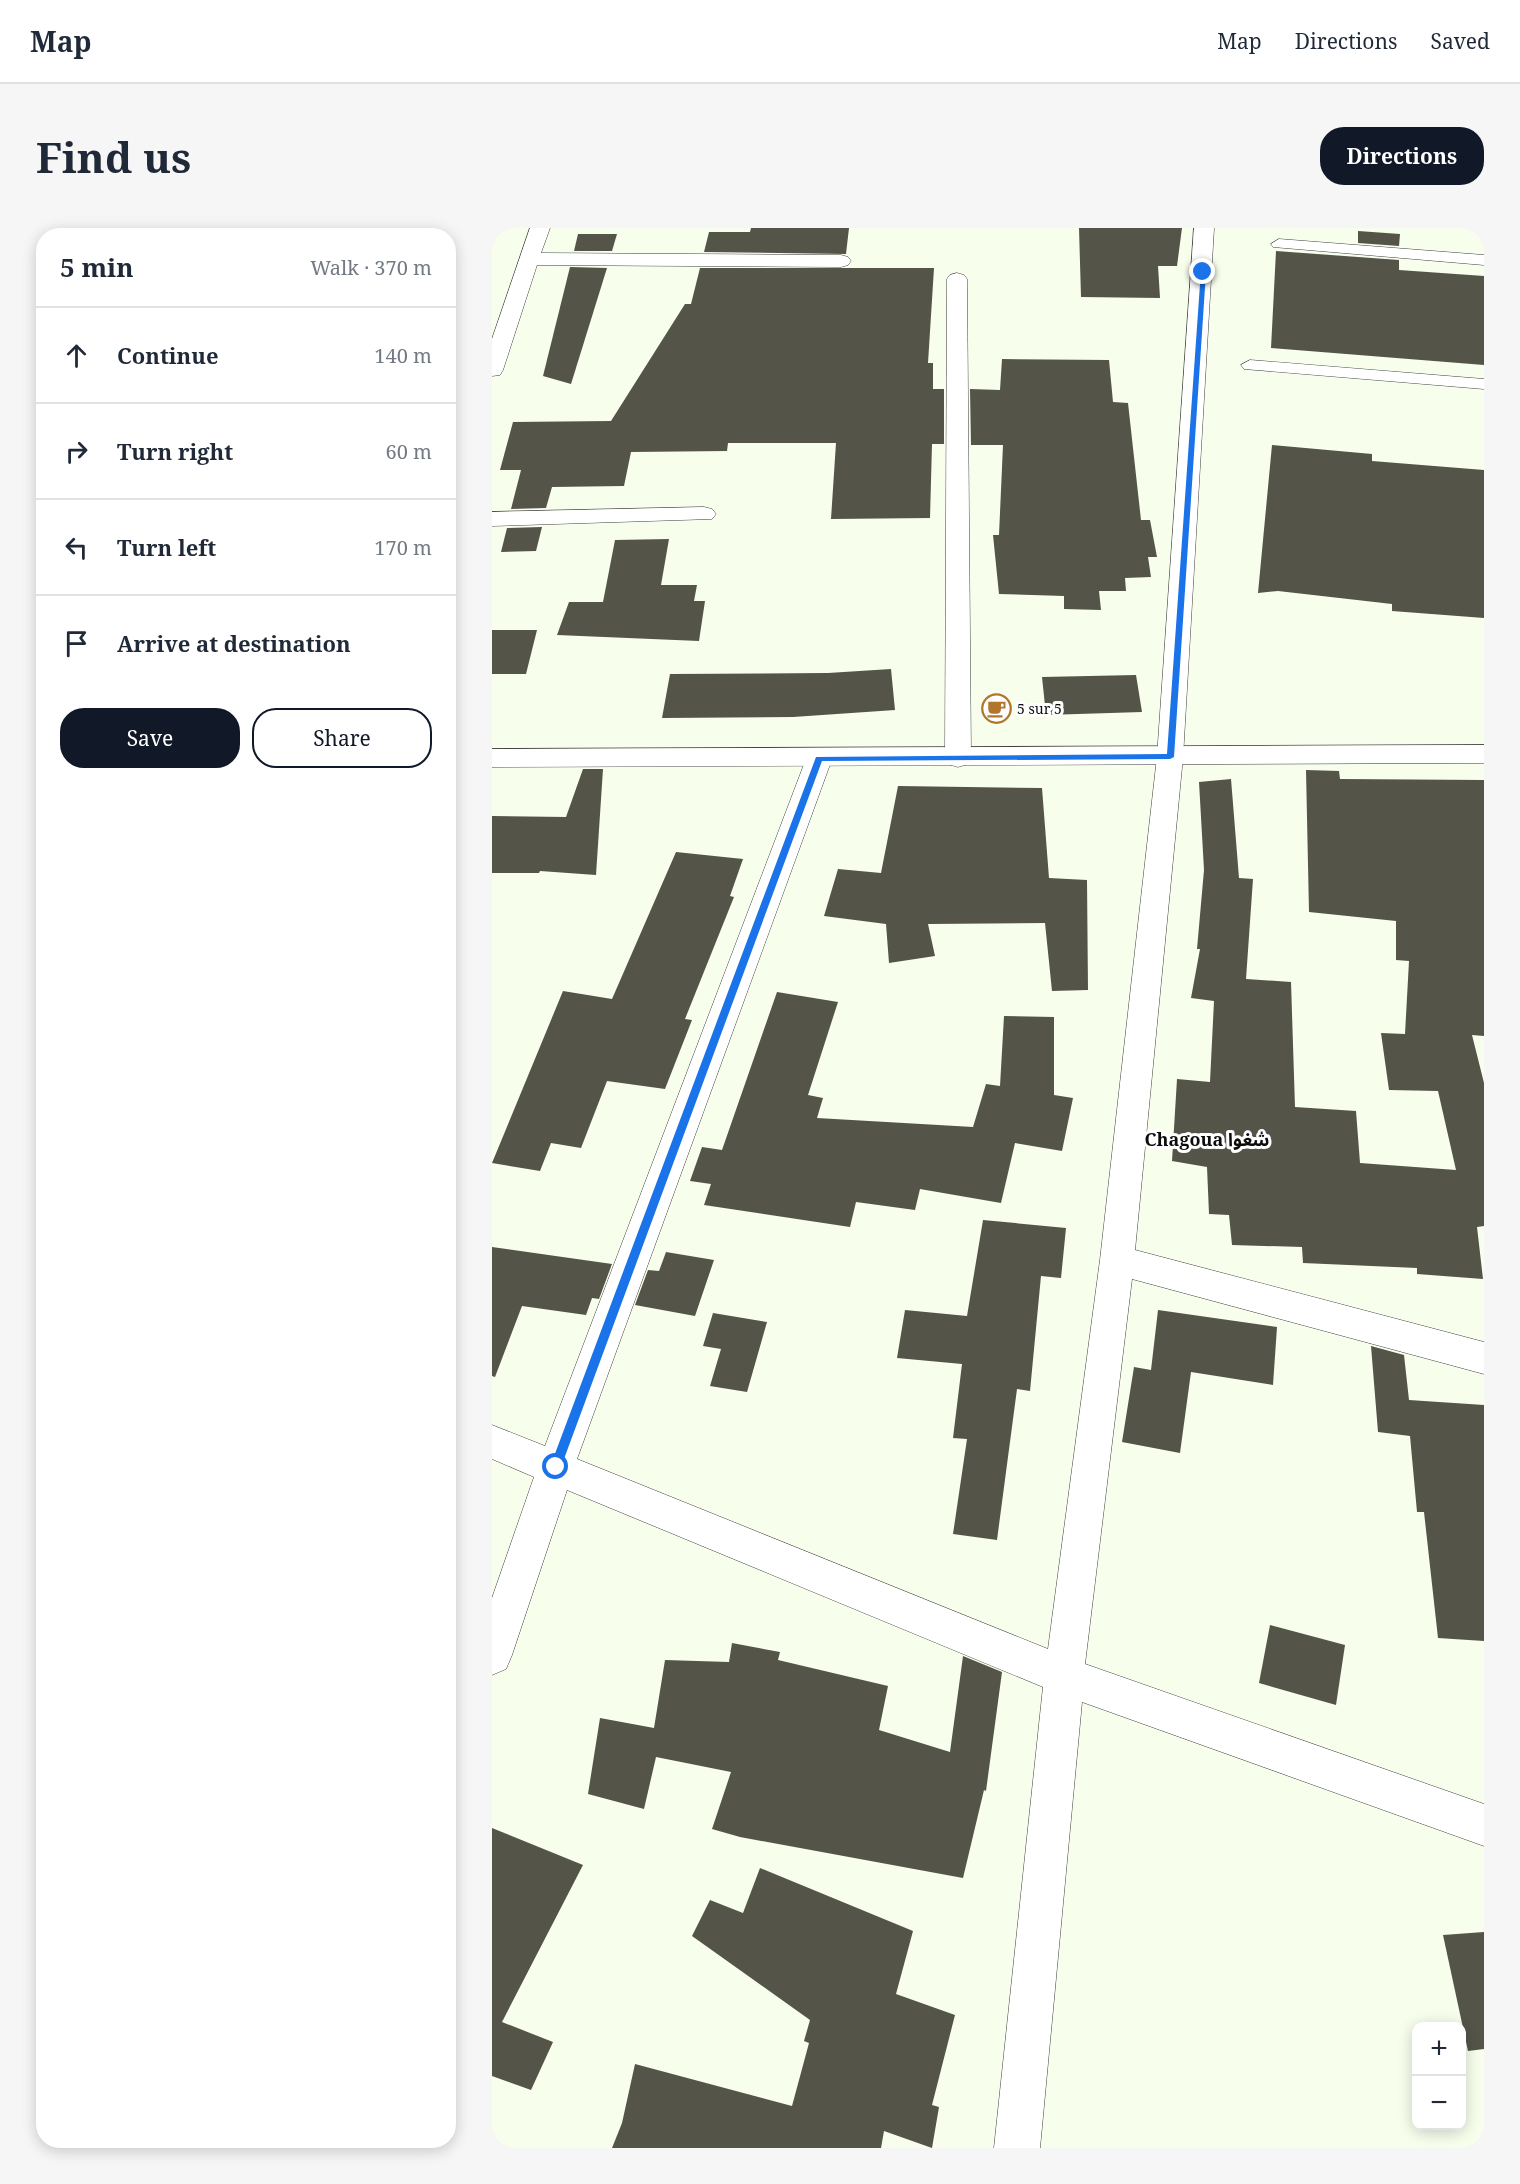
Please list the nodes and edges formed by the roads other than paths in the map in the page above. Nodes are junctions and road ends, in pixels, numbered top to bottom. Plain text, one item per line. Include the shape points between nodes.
1 (540, 228) edge
2 (1204, 228) edge
3 (1279, 244) dead end
4 (529, 259) junction
5 (1484, 260) edge
6 (841, 261) dead end
7 (957, 279) dead end
8 (1250, 365) dead end
9 (492, 370) edge
10 (1484, 384) edge
11 (704, 514) dead end
12 (492, 519) edge
13 (1484, 754) edge
14 (1170, 757) junction
15 (492, 758) edge
16 (958, 758) junction
17 (819, 759) junction
18 (1117, 1260) junction
19 (1484, 1358) edge
20 (492, 1442) edge
21 (556, 1467) junction
22 (492, 1655) edge
23 (1064, 1676) junction
24 (1484, 1825) edge
25 (1017, 2148) edge

1 - 4 street
2 - 14 street
3 - 5 lane
4 - 6 street
4 - 9 street
7 - 16 street
8 - 10 lane
11 - 12 street
13 - 14 street
14 - 16 street
14 - 18 street
15 - 17 street
16 - 17 street
17 - 21 street
18 - 19 street
18 - 23 street
20 - 21 street
21 - 22 street
21 - 23 street
23 - 24 street
23 - 25 street

